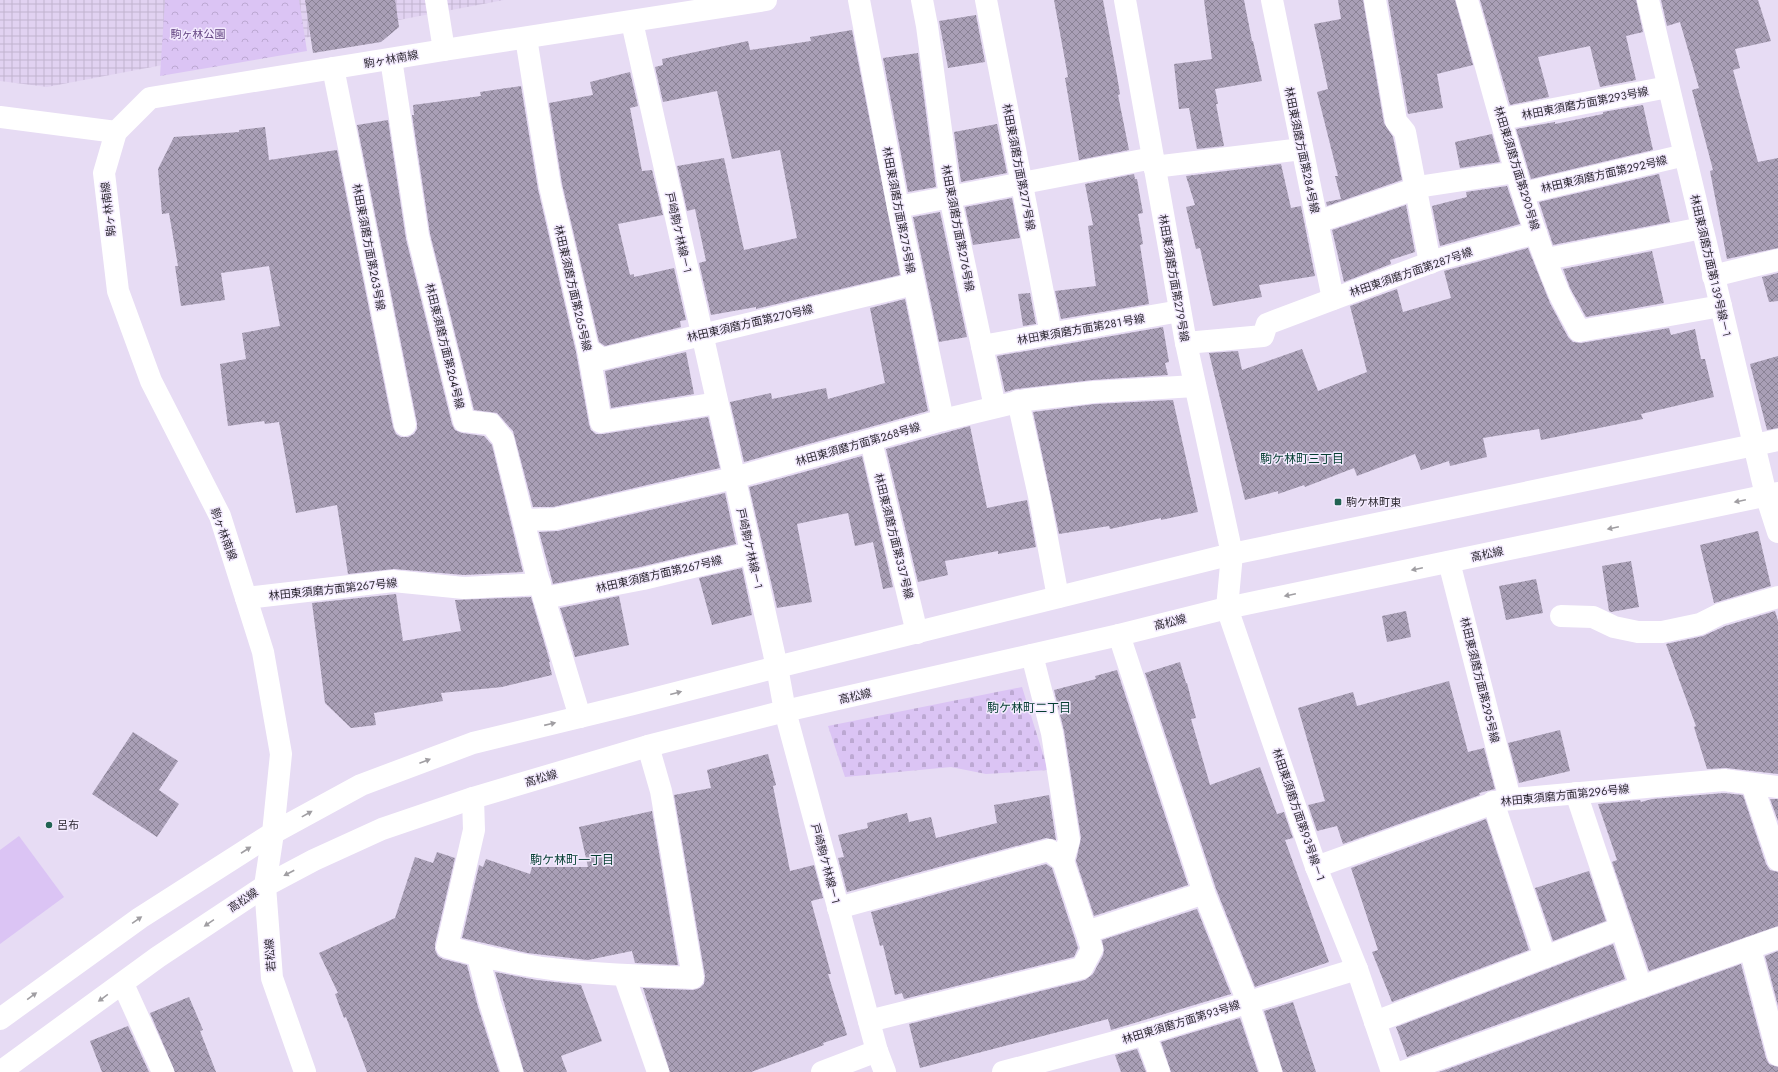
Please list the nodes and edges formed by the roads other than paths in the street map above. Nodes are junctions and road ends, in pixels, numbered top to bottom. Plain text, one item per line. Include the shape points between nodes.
1 (436, 0) edge
2 (766, 0) edge
3 (859, 0) edge
4 (922, 0) edge
5 (986, 0) edge
6 (1124, 0) edge
7 (1272, 0) edge
8 (1375, 0) edge
9 (1467, 0) edge
10 (1648, 0) edge
11 (632, 22) junction
12 (526, 38) junction
13 (444, 50) junction
14 (391, 58) junction
15 (333, 68) junction
16 (1668, 86) junction
17 (0, 117) edge
18 (1502, 119) junction
19 (116, 132) junction
20 (1302, 149) junction
21 (1685, 155) junction
22 (1154, 162) junction
23 (1516, 172) junction
24 (1022, 183) junction
25 (1416, 189) junction
26 (1524, 193) junction
27 (950, 197) junction
28 (898, 207) junction
29 (1317, 222) junction
30 (1702, 228) junction
31 (1536, 233) junction
32 (1547, 259) junction
33 (1778, 260) edge
34 (1430, 263) junction
35 (1713, 276) junction
36 (914, 284) junction
37 (1333, 299) junction
38 (1720, 306) junction
39 (1180, 311) junction
40 (702, 334) junction
41 (1051, 334) junction
42 (1186, 343) junction
43 (982, 346) junction
44 (588, 349) junction
45 (1195, 386) junction
46 (1018, 401) junction
47 (717, 403) junction
48 (995, 407) junction
49 (943, 420) junction
50 (406, 425) dead end
51 (871, 440) junction
52 (1778, 440) edge
53 (1754, 446) junction
54 (734, 478) junction
55 (1772, 494) edge
56 (524, 520) junction
57 (1778, 532) edge
58 (751, 552) junction
59 (1232, 554) junction
60 (1449, 562) junction
61 (542, 591) junction
62 (1058, 597) junction
63 (1778, 597) edge
64 (246, 598) junction
65 (1227, 608) junction
66 (1561, 616) dead end
67 (917, 632) junction
68 (1118, 635) junction
69 (1032, 655) junction
70 (776, 667) junction
71 (785, 711) junction
72 (580, 717) junction
73 (648, 746) junction
74 (1752, 784) junction
75 (1778, 787) edge
76 (1576, 793) junction
77 (473, 798) junction
78 (1502, 801) junction
79 (273, 833) junction
80 (1778, 860) edge
81 (1063, 861) junction
82 (1316, 867) junction
83 (265, 886) junction
84 (1204, 893) junction
85 (838, 908) junction
86 (1621, 928) junction
87 (1087, 932) junction
88 (1778, 938) edge
89 (1750, 948) junction
90 (478, 956) junction
91 (1544, 957) junction
92 (1357, 969) junction
93 (624, 975) junction
94 (123, 984) junction
95 (1640, 987) junction
96 (1248, 1002) junction
97 (0, 1019) edge
98 (869, 1021) junction
99 (1375, 1022) junction
100 (1145, 1034) junction
101 (877, 1051) junction
102 (1778, 1055) edge
103 (0, 1072) edge
104 (163, 1072) edge
105 (305, 1072) edge
106 (512, 1072) edge
107 (658, 1072) edge
108 (822, 1072) edge
109 (885, 1072) edge
110 (1003, 1072) edge
111 (1159, 1072) edge
112 (1271, 1072) edge
113 (1392, 1072) edge
114 (1402, 1072) edge

1 - 13 street
2 - 11 street, 駒ヶ林南線
3 - 28 street, 林田東須磨方面第２７５号線
4 - 27 street, 林田東須磨方面第２７６号線
5 - 24 street, 林田東須磨方面第２７７号線
6 - 22 street, 林田東須磨方面第２７９号線
7 - 20 street, 林田東須磨方面第２８４号線
8 - 25 street via 1396,122 1405,132
9 - 18 street, 林田東須磨方面第２９０号線
10 - 16 street, 林田東須磨方面第１３９号線－１
11 - 12 street, 駒ヶ林南線
11 - 40 street, 戸崎駒ケ林線－１
12 - 13 street, 駒ヶ林南線
12 - 44 street, 林田東須磨方面第２６５号線 via 550,186
13 - 14 street, 駒ヶ林南線
14 - 15 street, 駒ヶ林南線
14 - 56 street, 林田東須磨方面第２６４号線 via 418,236 464,421 491,424 503,439
15 - 19 street, 駒ヶ林南線 via 150,98
15 - 50 street, 林田東須磨方面第２６３号線
16 - 18 street, 林田東須磨方面第２９３号線
16 - 21 street, 林田東須磨方面第１３９号線－１
17 - 19 street
18 - 23 street, 林田東須磨方面第２９０号線
19 - 64 street, 駒ヶ林南線 via 104,172 118,291 151,381 220,516
20 - 22 street
20 - 29 street, 林田東須磨方面第２８４号線
21 - 26 street, 林田東須磨方面第２９２号線
21 - 30 street, 林田東須磨方面第１３９号線－１
22 - 24 street
22 - 39 street, 林田東須磨方面第２７９号線
23 - 25 street
23 - 26 street, 林田東須磨方面第２９０号線
24 - 27 street
24 - 41 street, 林田東須磨方面第２７７号線
25 - 29 street
25 - 34 street
26 - 31 street, 林田東須磨方面第２９０号線
27 - 28 street
27 - 43 street, 林田東須磨方面第２７６号線
28 - 36 street, 林田東須磨方面第２７５号線
29 - 37 street, 林田東須磨方面第２８４号線
30 - 32 street
30 - 35 street, 林田東須磨方面第１３９号線－１
31 - 32 street, 林田東須磨方面第２９０号線
31 - 34 street, 林田東須磨方面第２８７号線
32 - 38 street, 林田東須磨方面第２９０号線 via 1560,294 1580,331
33 - 35 street
34 - 37 street, 林田東須磨方面第２８７号線
35 - 38 street, 林田東須磨方面第１３９号線－１
36 - 40 street, 林田東須磨方面第２７０号線
36 - 49 street, 林田東須磨方面第２７５号線
37 - 42 street, 林田東須磨方面第２８７号線 via 1267,324 1263,336
38 - 53 street, 林田東須磨方面第１３９号線－１
39 - 41 street, 林田東須磨方面第２８１号線
39 - 42 street, 林田東須磨方面第２７９号線
40 - 44 street, 林田東須磨方面第２７０号線 via 602,359
40 - 47 street, 戸崎駒ケ林線－１
41 - 43 street, 林田東須磨方面第２８１号線
42 - 45 street, 林田東須磨方面第２７９号線
43 - 48 street, 林田東須磨方面第２７６号線
44 - 47 street, 林田東須磨方面第２６５号線 via 601,422
45 - 46 street, 林田東須磨方面第２６８号線 via 1094,392
45 - 59 street, 林田東須磨方面第２７９号線
46 - 48 street, 林田東須磨方面第２６８号線
46 - 62 street
47 - 54 street, 戸崎駒ケ林線－１
48 - 49 street, 林田東須磨方面第２６８号線
49 - 51 street, 林田東須磨方面第２６８号線
51 - 54 street, 林田東須磨方面第２６８号線
51 - 67 street, 林田東須磨方面第３３７号線
52 - 53 street
53 - 55 street, 林田東須磨方面第１３９号線－１
53 - 59 street
54 - 56 street, 林田東須磨方面第２６８号線 via 555,519
54 - 58 street, 戸崎駒ケ林線－１
55 - 57 street, 林田東須磨方面第１３９号線－１
55 -> 60 street, 高松線
56 - 61 street, 林田東須磨方面第２６４号線
58 - 61 street, 林田東須磨方面第２６７号線 via 643,580
58 - 70 street, 戸崎駒ケ林線－１
59 - 62 street
59 - 65 street, 林田東須磨方面第９３号線－１
60 -> 65 street, 高松線
60 - 78 street, 林田東須磨方面第２９５号線
61 - 64 street, 林田東須磨方面第２６７号線 via 464,588 393,581
61 - 72 street, 林田東須磨方面第２６４号線
62 - 67 street
63 - 66 street via 1720,614 1700,624 1662,632 1638,632 1614,627 1593,617
64 - 79 street, 駒ヶ林南線 via 263,652 281,754
65 - 68 street, 高松線
65 - 82 street, 林田東須磨方面第９３号線－１
67 - 70 street
68 - 69 street, 高松線
68 - 84 street
69 - 71 street, 高松線
69 - 81 street via 1052,733 1069,840
70 - 71 street, 戸崎駒ケ林線－１
72 -> 70 street
71 - 73 street, 高松線
71 - 85 street, 戸崎駒ケ林線－１
79 -> 72 street via 361,785 474,743
73 - 77 street, 高松線
73 - 93 street via 662,790 693,978
74 - 75 street, 林田東須磨方面第２９６号線
74 - 76 street, 林田東須磨方面第２９６号線 via 1724,780
74 - 80 street
76 - 78 street, 林田東須磨方面第２９６号線
76 - 86 street
77 -> 83 street, 高松線 via 382,829
77 - 90 street via 474,830 447,947
78 - 82 street, 林田東須磨方面第２９６号線
78 - 91 street, 林田東須磨方面第２９５号線
79 - 83 street, 若松線
97 -> 79 street via 140,918
81 - 85 street via 1049,850
81 - 87 street
82 - 92 street, 林田東須磨方面第９３号線－１
83 -> 94 street, 高松線 via 158,957
83 - 105 street, 若松線 via 272,978
84 - 87 street
84 - 96 street
85 - 98 street, 戸崎駒ケ林線－１
86 - 91 street
86 - 95 street
87 - 98 street via 1092,949 1082,968
88 - 89 street
89 - 95 street
89 - 102 street
90 - 93 street via 552,969
90 - 106 street
91 - 99 street
92 - 96 street, 林田東須磨方面第９３号線
92 - 99 street, 林田東須磨方面第９３号線－１
93 - 107 street
94 -> 103 street, 高松線
94 - 104 street
95 - 114 street
96 - 100 street, 林田東須磨方面第９３号線
96 - 112 street
98 - 101 street, 戸崎駒ケ林線－１
99 - 113 street, 林田東須磨方面第９３号線－１
100 - 110 street, 林田東須磨方面第９３号線
100 - 111 street
101 - 108 street
101 - 109 street, 戸崎駒ケ林線－１

